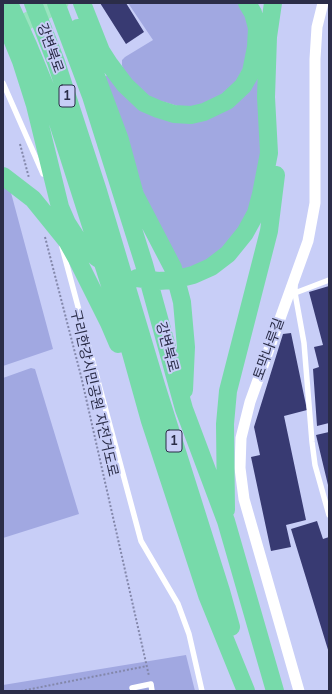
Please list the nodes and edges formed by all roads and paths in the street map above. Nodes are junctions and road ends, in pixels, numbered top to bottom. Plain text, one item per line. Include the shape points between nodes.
1 (9, 3) edge
2 (20, 3) edge
3 (33, 3) edge
4 (56, 3) edge
5 (60, 3) edge
6 (68, 3) edge
7 (82, 3) edge
8 (247, 3) edge
9 (274, 3) edge
10 (323, 3) edge
11 (3, 12) edge
12 (3, 16) edge
13 (3, 34) edge
14 (3, 83) edge
15 (268, 135) junction
16 (19, 138) dead end
17 (3, 176) edge
18 (44, 178) dead end
19 (31, 184) dead end
20 (54, 215) dead end
21 (43, 230) dead end
22 (296, 275) junction
23 (329, 280) edge
24 (295, 293) junction
25 (184, 409) junction
26 (150, 421) junction
27 (329, 515) edge
28 (226, 521) junction
29 (147, 666) junction
30 (151, 684) junction
31 (132, 688) dead end
32 (21, 691) edge
33 (152, 691) edge
34 (202, 691) edge
35 (247, 691) edge
36 (275, 691) edge
37 (299, 691) edge

1 - 26 highway via 51,100 126,335
2 - 11 main road
3 - 35 highway, 강변북로 / 1 via 56,62 98,191 221,591
4 - 25 highway, 강변북로 / 1 via 91,96 144,264
5 - 13 main road
6 - 25 highway via 120,140 135,195 173,268 182,302 186,347
7 - 8 highway via 101,51 125,85 144,103 154,108 174,114 191,115 227,101 243,86 251,72 257,28
9 - 15 highway via 268,45
10 - 22 street, 토막나루길 via 317,27 316,51 315,203 308,241
12 - 15 highway via 36,105 60,207 67,224 101,261 117,271 139,279 173,280 211,267 228,254 245,233 256,213 269,153
14 - 18 lane
15 - 28 highway via 276,174 269,231 228,391 225,424
16 - 19 path
17 - 26 highway via 33,199 67,241 109,323
20 - 34 lane via 141,541 178,604 189,634
21 - 29 path, 구리한강시민공원 자전거도로 via 82,376
22 - 24 lane
22 - 37 street, 토막나루길 via 250,402 241,438 240,468 244,499
23 - 24 lane
24 - 27 lane via 304,343 312,442
25 - 28 highway, 강변북로 / 1
26 - 35 highway via 207,596
28 - 36 highway, 강변북로 / 1
29 - 30 path, 구리한강시민공원 자전거도로
29 - 32 path
30 - 31 lane
30 - 33 lane

